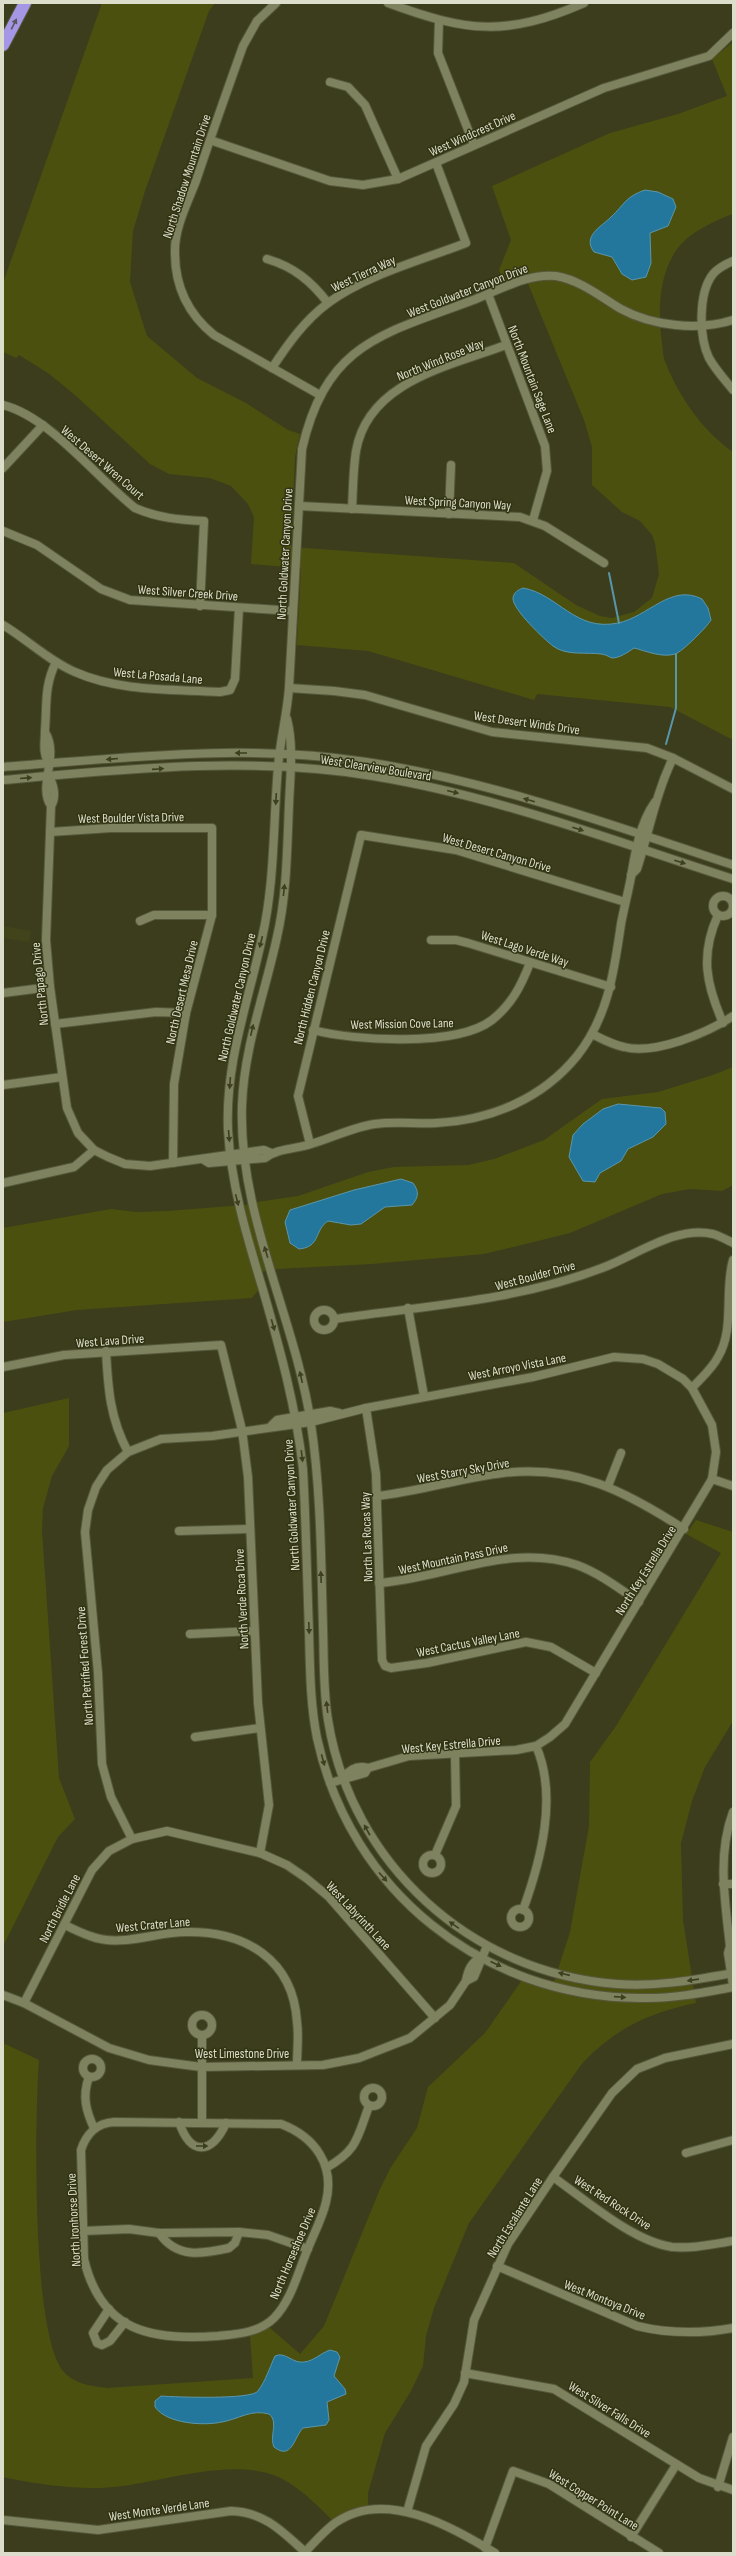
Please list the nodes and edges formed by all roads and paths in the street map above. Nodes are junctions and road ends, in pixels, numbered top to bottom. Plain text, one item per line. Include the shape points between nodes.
1 (25, 3) edge
2 (276, 3) edge
3 (388, 3) edge
4 (584, 3) edge
5 (440, 20) junction
6 (733, 33) edge
7 (3, 45) edge
8 (330, 82) dead end
9 (210, 140) junction
10 (474, 145) junction
11 (436, 163) junction
12 (398, 179) junction
13 (267, 259) dead end
14 (733, 261) edge
15 (488, 294) junction
16 (328, 303) junction
17 (733, 320) edge
18 (703, 326) junction
19 (506, 345) junction
20 (272, 368) junction
21 (733, 390) edge
22 (320, 394) junction
23 (3, 405) edge
24 (43, 425) junction
25 (451, 465) dead end
26 (3, 468) edge
27 (299, 506) junction
28 (352, 509) junction
29 (449, 514) junction
30 (533, 520) junction
31 (3, 532) edge
32 (604, 563) dead end
33 (200, 606) junction
34 (240, 608) junction
35 (293, 610) junction
36 (3, 625) edge
37 (56, 662) junction
38 (289, 688) junction
39 (286, 719) junction
40 (280, 754) junction
41 (290, 755) junction
42 (673, 758) junction
43 (49, 764) junction
44 (3, 767) edge
45 (278, 767) junction
46 (290, 767) junction
47 (49, 776) junction
48 (3, 780) edge
49 (733, 789) edge
50 (212, 828) joint
51 (50, 832) junction
52 (361, 835) joint
53 (643, 837) junction
54 (639, 849) junction
55 (733, 865) edge
56 (733, 879) edge
57 (625, 902) junction
58 (212, 915) junction
59 (718, 915) dead end
60 (140, 921) dead end
61 (431, 940) dead end
62 (530, 963) junction
63 (50, 987) junction
64 (611, 987) junction
65 (3, 993) edge
66 (186, 1013) junction
67 (733, 1016) edge
68 (723, 1022) junction
69 (55, 1024) junction
70 (313, 1030) junction
71 (592, 1034) junction
72 (62, 1077) junction
73 (3, 1085) edge
74 (310, 1144) junction
75 (94, 1150) junction
76 (237, 1157) junction
77 (173, 1163) junction
78 (3, 1183) edge
79 (733, 1243) edge
80 (733, 1260) edge
81 (408, 1308) junction
82 (334, 1319) dead end
83 (221, 1345) joint
84 (106, 1352) junction
85 (3, 1367) edge
86 (692, 1388) junction
87 (424, 1396) junction
88 (366, 1408) junction
89 (310, 1418) junction
90 (297, 1421) junction
91 (242, 1430) junction
92 (128, 1452) junction
93 (621, 1453) dead end
94 (712, 1480) junction
95 (608, 1486) junction
96 (733, 1486) edge
97 (96, 1487) joint
98 (377, 1496) junction
99 (249, 1529) junction
100 (684, 1529) junction
101 (179, 1531) dead end
102 (379, 1583) junction
103 (639, 1602) junction
104 (254, 1631) junction
105 (190, 1634) dead end
106 (385, 1666) joint
107 (596, 1673) junction
108 (260, 1728) junction
109 (195, 1737) dead end
110 (536, 1746) junction
111 (454, 1754) junction
112 (343, 1778) junction
113 (330, 1783) junction
114 (733, 1812) edge
115 (132, 1839) junction
116 (260, 1853) junction
117 (435, 1855) dead end
118 (723, 1884) junction
119 (733, 1884) edge
120 (523, 1910) dead end
121 (65, 1925) junction
122 (487, 1946) junction
123 (732, 1948) edge
124 (480, 1957) junction
125 (732, 1974) edge
126 (733, 1986) edge
127 (3, 1995) edge
128 (24, 2003) junction
129 (435, 2018) junction
130 (202, 2035) dead end
131 (733, 2044) edge
132 (297, 2065) junction
133 (201, 2067) junction
134 (89, 2077) dead end
135 (369, 2106) dead end
136 (179, 2122) junction
137 (202, 2123) junction
138 (226, 2123) junction
139 (94, 2128) junction
140 (733, 2140) edge
141 (686, 2153) dead end
142 (326, 2168) junction
143 (553, 2177) junction
144 (83, 2231) junction
145 (239, 2232) junction
146 (159, 2233) junction
147 (733, 2241) edge
148 (308, 2249) junction
149 (497, 2266) junction
150 (110, 2309) junction
151 (129, 2324) junction
152 (733, 2328) edge
153 (466, 2373) junction
154 (733, 2437) edge
155 (676, 2465) junction
156 (718, 2486) junction
157 (733, 2490) edge
158 (407, 2512) junction
159 (3, 2520) edge
160 (631, 2537) junction
161 (485, 2548) junction
162 (305, 2553) edge
163 (494, 2553) edge
164 (659, 2553) edge

7 -> 1 highway
2 - 9 street, North Shadow Mountain Drive via 249,31
3 - 5 street
4 - 5 street via 549,18 524,24 479,27
5 - 10 street via 438,53
6 - 10 street, West Windcrest Drive via 709,56 604,88
8 - 12 street via 348,87 365,105
9 - 12 street, West Windcrest Drive via 347,185 378,184
9 - 20 street, North Shadow Mountain Drive via 177,234 175,267 181,294 196,318 214,335
10 - 11 street, West Windcrest Drive
11 - 12 street, West Windcrest Drive
11 - 16 street, West Tierra Way via 466,243 362,284
13 - 16 street via 298,272 312,283
14 - 18 street via 713,274 708,284
15 - 18 street, West Goldwater Canyon Drive via 540,275 558,277 581,285 639,317 672,324
15 - 19 street, North Mountain Sage Lane
15 - 22 street, West Goldwater Canyon Drive via 386,333 366,344 340,366
16 - 20 street, West Tierra Way via 302,326
17 - 18 street, West Goldwater Canyon Drive
18 - 21 street via 709,358
19 - 28 street, North Wind Rose Way via 407,383 388,395 374,410 362,431 356,450
19 - 30 street, North Mountain Sage Lane via 546,446 547,471
20 - 22 street, North Shadow Mountain Drive
22 - 27 street, North Goldwater Canyon Drive via 309,419 302,449
23 - 24 street, West Desert Wren Court via 23,412
24 - 26 street
24 - 33 street, West Desert Wren Court via 135,508 174,519 204,521
25 - 29 street
27 - 28 street, West Spring Canyon Way
27 - 35 street, North Goldwater Canyon Drive
28 - 29 street, West Spring Canyon Way
29 - 30 street, West Spring Canyon Way via 520,517
30 - 32 street, West Spring Canyon Way
31 - 33 street, West Silver Creek Drive via 37,545 90,582 114,595 149,603
33 - 34 street, West Silver Creek Drive
34 - 35 street, West Silver Creek Drive
34 - 37 street, West La Posada Lane via 235,679 230,690 220,692 112,684 92,679
35 - 38 street, North Goldwater Canyon Drive
36 - 37 street, West La Posada Lane
37 - 43 street, North Papago Drive via 46,690 43,739 44,756
38 - 39 street, North Goldwater Canyon Drive
38 - 42 street, West Desert Winds Drive via 352,693 492,732 647,748
39 - 40 street, North Goldwater Canyon Drive
39 - 41 street, North Goldwater Canyon Drive via 290,732
40 - 41 street, West Clearview Boulevard
40 -> 43 street, West Clearview Boulevard via 182,754
40 - 45 street, North Goldwater Canyon Drive
41 - 46 street, North Goldwater Canyon Drive
53 -> 41 street, West Clearview Boulevard via 446,777 365,762
42 - 49 street, West Desert Winds Drive
42 - 53 street
43 - 44 street, West Clearview Boulevard
43 - 47 street, North Papago Drive
45 - 46 street, West Clearview Boulevard
47 -> 45 street, West Clearview Boulevard via 186,767
45 -> 76 street, North Goldwater Canyon Drive via 270,898 230,1071 228,1110
46 -> 54 street, West Clearview Boulevard via 372,776 434,788 522,811
76 -> 46 street, North Goldwater Canyon Drive via 246,1062 278,936 283,900
48 -> 47 street, West Clearview Boulevard
47 - 51 street, North Papago Drive via 54,786
50 - 51 street, West Boulder Vista Drive via 111,828
50 - 58 street, North Desert Mesa Drive
51 - 63 street, North Papago Drive via 45,917
52 - 57 street, West Desert Canyon Drive via 456,850
52 - 70 street, North Hidden Canyon Drive
53 - 54 street
53 - 55 street, West Clearview Boulevard
54 -> 56 street, West Clearview Boulevard
54 - 57 street via 637,869 631,875
57 - 64 street
58 - 60 street via 154,915
58 - 66 street, North Desert Mesa Drive
59 - 68 street via 709,939 706,965 707,981
61 - 62 street, West Lago Verde Way via 456,940
62 - 64 street, West Lago Verde Way
62 - 70 street, West Mission Cove Lane via 519,990 508,1006 491,1021 469,1032 443,1037 350,1038
63 - 65 street
63 - 69 street, North Papago Drive
64 - 71 street
66 - 69 street via 156,1012
66 - 77 street, North Desert Mesa Drive via 174,1084
67 - 68 street
68 - 71 street via 654,1048 625,1048
69 - 72 street, North Papago Drive
70 - 74 street, North Hidden Canyon Drive via 298,1096
71 - 74 street via 568,1066 545,1087 495,1113 469,1120 376,1124
72 - 73 street
72 - 75 street, North Papago Drive via 67,1108 78,1133
74 - 76 street via 271,1153 265,1158
75 - 77 street via 125,1164 150,1166
75 - 78 street via 74,1167
76 - 77 street via 209,1156 204,1160
89 -> 76 street, North Goldwater Canyon Drive via 251,1198
76 -> 90 street, North Goldwater Canyon Drive via 237,1200
79 - 81 street, West Boulder Drive via 714,1234 693,1232 665,1240 602,1268 541,1288 486,1300
80 - 86 street via 728,1321 723,1346 712,1366
81 - 82 street, West Boulder Drive
81 - 87 street
83 - 84 street, West Lava Drive
83 - 91 street, North Verde Roca Drive
84 - 85 street, West Lava Drive via 64,1355
84 - 92 street via 110,1407
86 - 87 street, West Arroyo Vista Lane via 683,1379 658,1364 643,1359 614,1357 533,1377
86 - 94 street, North Key Estrella Drive via 712,1424 716,1452
87 - 88 street, West Arroyo Vista Lane
88 - 89 street, West Arroyo Vista Lane via 339,1413 330,1411
88 - 98 street, North Las Rocas Way via 374,1452
89 - 90 street, West Arroyo Vista Lane
112 -> 89 street, North Goldwater Canyon Drive via 332,1739 325,1694 320,1510
90 - 91 street, West Arroyo Vista Lane via 277,1420 271,1426
90 -> 113 street, North Goldwater Canyon Drive via 303,1469 311,1691 317,1737
91 - 92 street, West Arroyo Vista Lane via 212,1436 161,1439
91 - 99 street, North Verde Roca Drive via 248,1477
92 - 97 street, West Arroyo Vista Lane via 107,1470
93 - 95 street
94 - 96 street
94 - 100 street, North Key Estrella Drive
95 - 98 street, West Starry Sky Drive via 563,1474 520,1472
95 - 100 street, West Starry Sky Drive via 638,1500
97 - 115 street, North Petrified Forest Drive via 88,1510 85,1532 98,1672 102,1764 111,1797
98 - 102 street, North Las Rocas Way
99 - 101 street
99 - 104 street, North Verde Roca Drive
100 - 103 street, North Key Estrella Drive
102 - 103 street, West Mountain Pass Drive via 409,1580 498,1559 521,1556 549,1558 578,1566
102 - 106 street, North Las Rocas Way via 382,1660
103 - 107 street, North Key Estrella Drive
104 - 105 street
104 - 108 street, North Verde Roca Drive
106 - 107 street, West Cactus Valley Lane via 391,1668 428,1663 526,1642 551,1647
107 - 110 street, North Key Estrella Drive via 565,1724
108 - 109 street
108 - 116 street, North Verde Roca Drive via 269,1805
110 - 111 street, West Key Estrella Drive via 516,1750
110 - 120 street via 544,1773 547,1802 534,1878
111 - 112 street, West Key Estrella Drive via 409,1756 368,1768 362,1766 348,1771
111 - 117 street via 456,1806
112 - 113 street, West Key Estrella Drive
122 -> 112 street, North Goldwater Canyon Drive via 437,1912 389,1864 367,1832
113 -> 124 street, North Goldwater Canyon Drive via 355,1838 378,1872 428,1923
114 - 118 street via 725,1840
115 - 116 street, West Labyrinth Lane via 167,1832
115 - 121 street, North Bridle Lane via 109,1851 92,1870
116 - 129 street, West Labyrinth Lane via 287,1865 329,1897
118 - 119 street
118 - 123 street
121 - 128 street, North Bridle Lane
121 - 132 street, West Crater Lane via 90,1937 113,1940 185,1932 220,1934 248,1944 278,1966 289,1990 298,2021
122 - 124 street, West Limestone Drive
125 -> 122 street, North Goldwater Canyon Drive via 675,1983 616,1984 546,1970
123 - 125 street via 728,1953
124 -> 126 street, North Goldwater Canyon Drive via 528,1979 617,1997 677,1997
124 - 129 street, West Limestone Drive via 480,1965 474,1977 466,1981 450,2005
125 - 126 street
127 - 128 street, West Limestone Drive
128 - 133 street, West Limestone Drive via 109,2048 149,2060
129 - 132 street, West Limestone Drive via 410,2038 365,2056 324,2065
130 - 133 street
131 - 143 street, North Escalante Lane via 665,2058 637,2069 612,2092
132 - 133 street, West Limestone Drive
133 - 137 street
134 - 139 street via 85,2098 87,2114
135 - 142 street via 356,2140 348,2153
136 - 137 street
136 -> 138 street via 190,2144 197,2147 211,2146 216,2142
136 - 139 street via 106,2123
137 - 138 street
138 - 142 street via 266,2122 298,2130 316,2148
139 - 144 street, North Ironhorse Drive via 81,2150
140 - 141 street
142 - 148 street, North Horseshoe Drive via 326,2203
143 - 147 street, West Red Rock Drive via 630,2230 662,2244 695,2247
143 - 149 street, North Escalante Lane via 508,2244
144 - 146 street via 129,2230
144 - 150 street, North Ironhorse Drive via 88,2276 98,2295
145 - 146 street
145 - 146 street via 230,2248 183,2252 173,2248
145 - 148 street via 268,2235
148 - 151 street, North Horseshoe Drive via 284,2305 274,2319 252,2331 242,2334 178,2338 158,2336
149 - 152 street, West Montoya Drive via 637,2326 692,2334
149 - 153 street, North Escalante Lane via 474,2320
150 - 151 street, North Ironhorse Drive
150 - 151 street via 93,2333 97,2343 102,2345 110,2341
153 - 155 street, West Silver Falls Drive via 554,2389
153 - 158 street, North Escalante Lane via 454,2404 426,2446
154 - 156 street
155 - 156 street, West Silver Falls Drive
155 - 160 street
156 - 157 street, West Silver Falls Drive
158 - 161 street via 422,2516
158 - 162 street via 374,2510 343,2519 328,2529
159 - 162 street, West Monte Verde Lane via 98,2530 231,2511 244,2512 271,2522
160 - 161 street, West Copper Point Lane via 549,2484 513,2471
160 - 164 street, West Copper Point Lane
161 - 163 street

